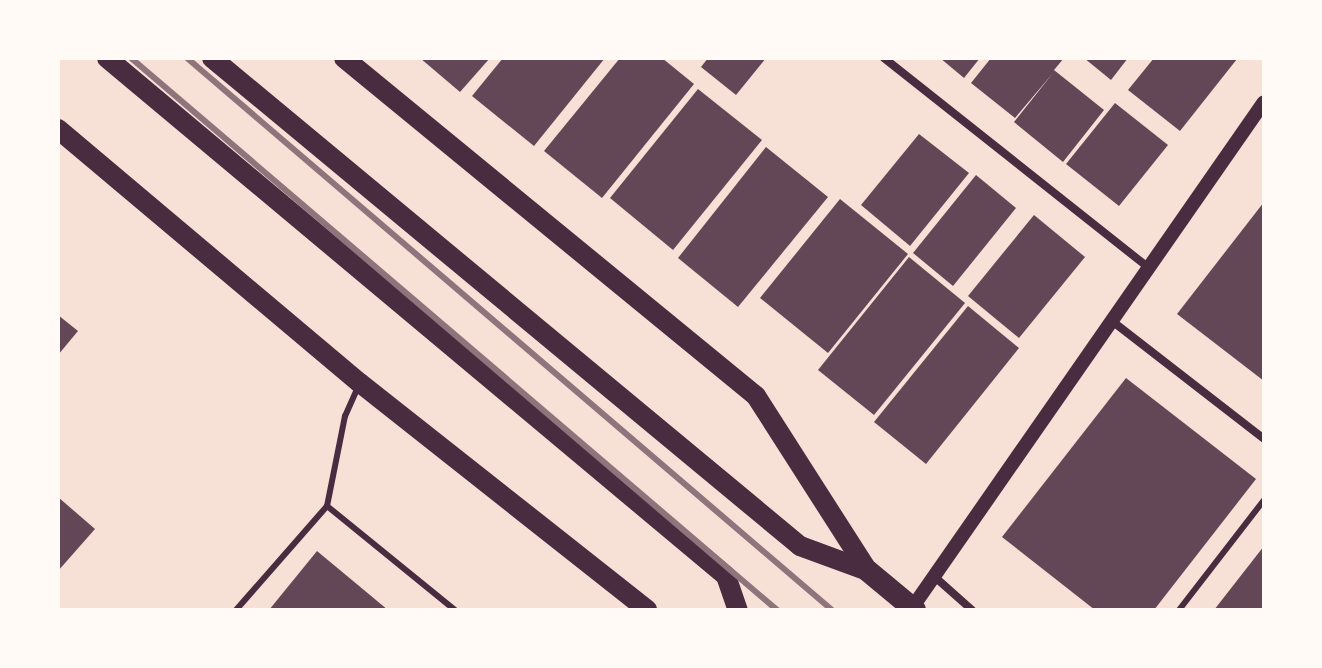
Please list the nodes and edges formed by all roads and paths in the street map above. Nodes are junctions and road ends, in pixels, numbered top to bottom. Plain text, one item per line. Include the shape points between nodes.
1 (107, 58) edge
2 (212, 58) edge
3 (344, 58) edge
4 (884, 58) edge
5 (1264, 102) edge
6 (58, 129) edge
7 (1149, 269) junction
8 (1112, 321) junction
9 (360, 383) junction
10 (1264, 439) edge
11 (1264, 500) edge
12 (327, 506) junction
13 (868, 571) junction
14 (936, 578) junction
15 (914, 609) edge
16 (236, 610) edge
17 (455, 610) edge
18 (647, 610) edge
19 (738, 610) edge
20 (972, 610) edge
21 (1179, 610) edge

1 - 19 main road via 726,576
2 - 13 main road via 800,546
3 - 13 main road via 756,396
4 - 7 street
5 - 7 street
6 - 9 main road
7 - 8 street
8 - 10 street
8 - 14 street
9 - 12 lane via 345,416
9 - 18 main road
11 - 21 lane
12 - 16 lane
12 - 17 lane
13 - 15 highway
14 - 15 street
14 - 20 street

